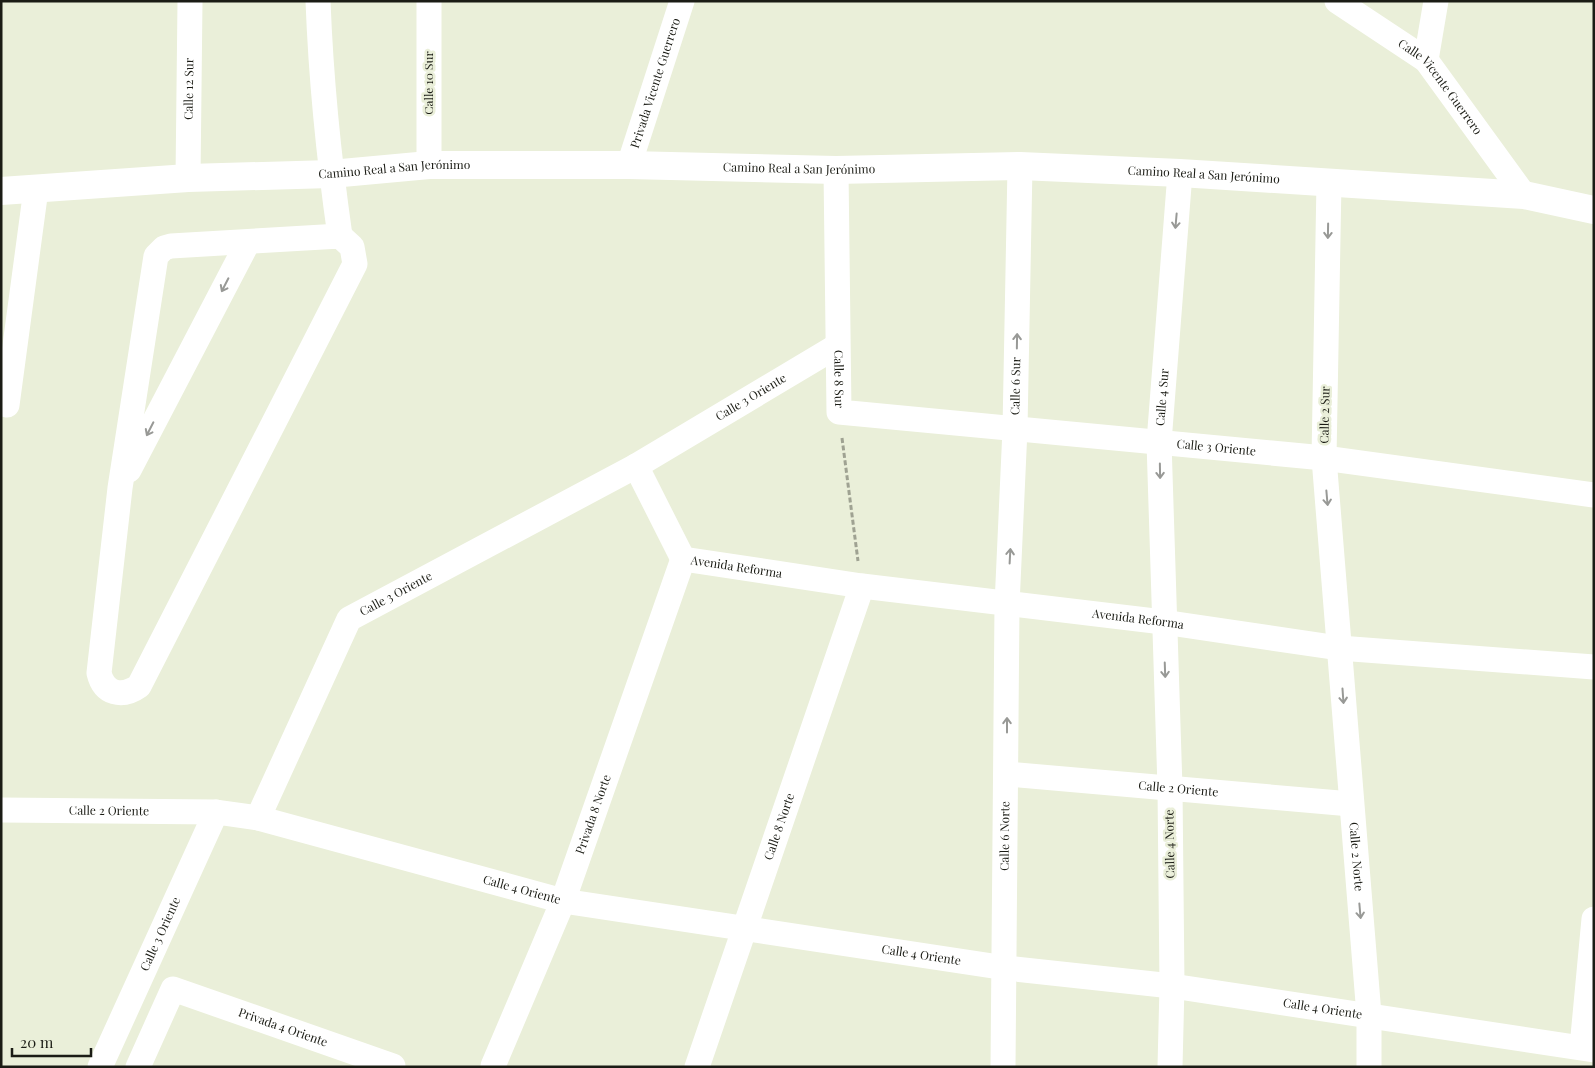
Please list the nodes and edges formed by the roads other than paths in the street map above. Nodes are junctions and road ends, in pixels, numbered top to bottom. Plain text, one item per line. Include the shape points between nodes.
1 (190, 1) edge
2 (318, 1) edge
3 (429, 1) edge
4 (682, 1) edge
5 (1337, 1) edge
6 (1436, 1) edge
7 (1426, 60) junction
8 (429, 165) junction
9 (629, 165) junction
10 (1020, 166) junction
11 (836, 170) junction
12 (1180, 173) junction
13 (331, 174) junction
14 (188, 178) junction
15 (1329, 182) junction
16 (36, 189) junction
17 (1, 191) edge
18 (1524, 195) junction
19 (1594, 210) edge
20 (340, 236) junction
21 (248, 242) junction
22 (837, 346) junction
23 (6, 405) dead end
24 (839, 412) joint
25 (1015, 429) junction
26 (1159, 442) junction
27 (1324, 458) junction
28 (636, 466) junction
29 (120, 488) junction
30 (1594, 495) edge
31 (683, 559) junction
32 (862, 586) junction
33 (1007, 605) junction
34 (1164, 622) junction
35 (1339, 648) junction
36 (1594, 667) edge
37 (1007, 774) junction
38 (1170, 788) junction
39 (1351, 804) junction
40 (1, 810) edge
41 (216, 812) junction
42 (258, 818) junction
43 (563, 902) junction
44 (1594, 919) edge
45 (745, 930) junction
46 (1006, 968) junction
47 (1172, 986) junction
48 (1369, 1015) junction
49 (1588, 1049) edge
50 (393, 1066) edge
51 (493, 1066) edge
52 (100, 1067) edge
53 (138, 1067) edge
54 (697, 1067) edge
55 (1003, 1067) edge
56 (1170, 1067) edge
57 (1369, 1067) edge

1 - 14 street, Calle 12 Sur
2 - 13 street
3 - 8 street, Calle 10 Sur
4 - 9 street, Privada Vicente Guerrero
5 - 7 street, Calle Vicente Guerrero
6 - 7 street
7 - 18 street, Calle Vicente Guerrero
8 - 9 street, Camino Real a San Jerónimo
8 - 13 street, Camino Real a San Jerónimo
9 - 11 street, Camino Real a San Jerónimo
10 - 11 street, Camino Real a San Jerónimo
10 - 12 street, Camino Real a San Jerónimo
25 -> 10 street, Calle 6 Sur
11 - 22 street, Calle 8 Sur
12 - 15 street, Camino Real a San Jerónimo
12 -> 26 street, Calle 4 Sur
13 - 14 street, Camino Real a San Jerónimo
13 - 20 street
14 - 16 street, Camino Real a San Jerónimo
15 - 18 street, Camino Real a San Jerónimo
15 -> 27 street, Calle 2 Sur
16 - 17 street, Camino Real a San Jerónimo
16 - 23 street
18 - 19 street, Camino Real a San Jerónimo
20 - 21 street
20 - 29 street via 352,247 355,264 139,686 124,694 104,686 98,673
21 -> 29 street
21 - 29 street via 171,246 156,256
22 - 24 street, Calle 8 Sur
22 - 28 street, Calle 3 Oriente
24 - 25 street, Calle 3 Oriente
25 - 26 street, Calle 3 Oriente
33 -> 25 street, Calle 6 Sur
26 - 27 street, Calle 3 Oriente
26 -> 34 street, Calle 4 Sur
27 - 30 street, Calle 3 Oriente
27 -> 35 street, Calle 2 Sur
28 - 31 street
28 - 42 street, Calle 3 Oriente via 349,619
31 - 32 street, Avenida Reforma
31 - 43 street, Privada 8 Norte
32 - 33 street, Avenida Reforma
32 - 45 street, Calle 8 Norte
33 - 34 street, Avenida Reforma
37 -> 33 street, Calle 6 Norte
34 - 35 street, Avenida Reforma
34 -> 38 street, Calle 4 Norte
35 - 36 street, Avenida Reforma
35 -> 39 street, Calle 2 Norte
37 - 38 street, Calle 2 Oriente
37 - 46 street, Calle 6 Norte
38 - 39 street, Calle 2 Oriente
38 - 47 street, Calle 4 Norte
39 -> 48 street, Calle 2 Norte
40 - 41 street, Calle 2 Oriente
41 - 42 street
41 - 52 street, Calle 3 Oriente
42 - 43 street, Calle 4 Oriente
43 - 45 street, Calle 4 Oriente
43 - 51 street, Privada 8 Norte
44 - 49 street
45 - 46 street, Calle 4 Oriente
45 - 54 street, Calle 8 Norte
46 - 47 street, Calle 4 Oriente
46 - 55 street, Calle 6 Norte
47 - 48 street, Calle 4 Oriente
47 - 56 street, Calle 4 Norte
48 - 49 street, Calle 4 Oriente
48 - 57 street, Calle 2 Norte
50 - 53 street, Privada 4 Oriente via 173,989

